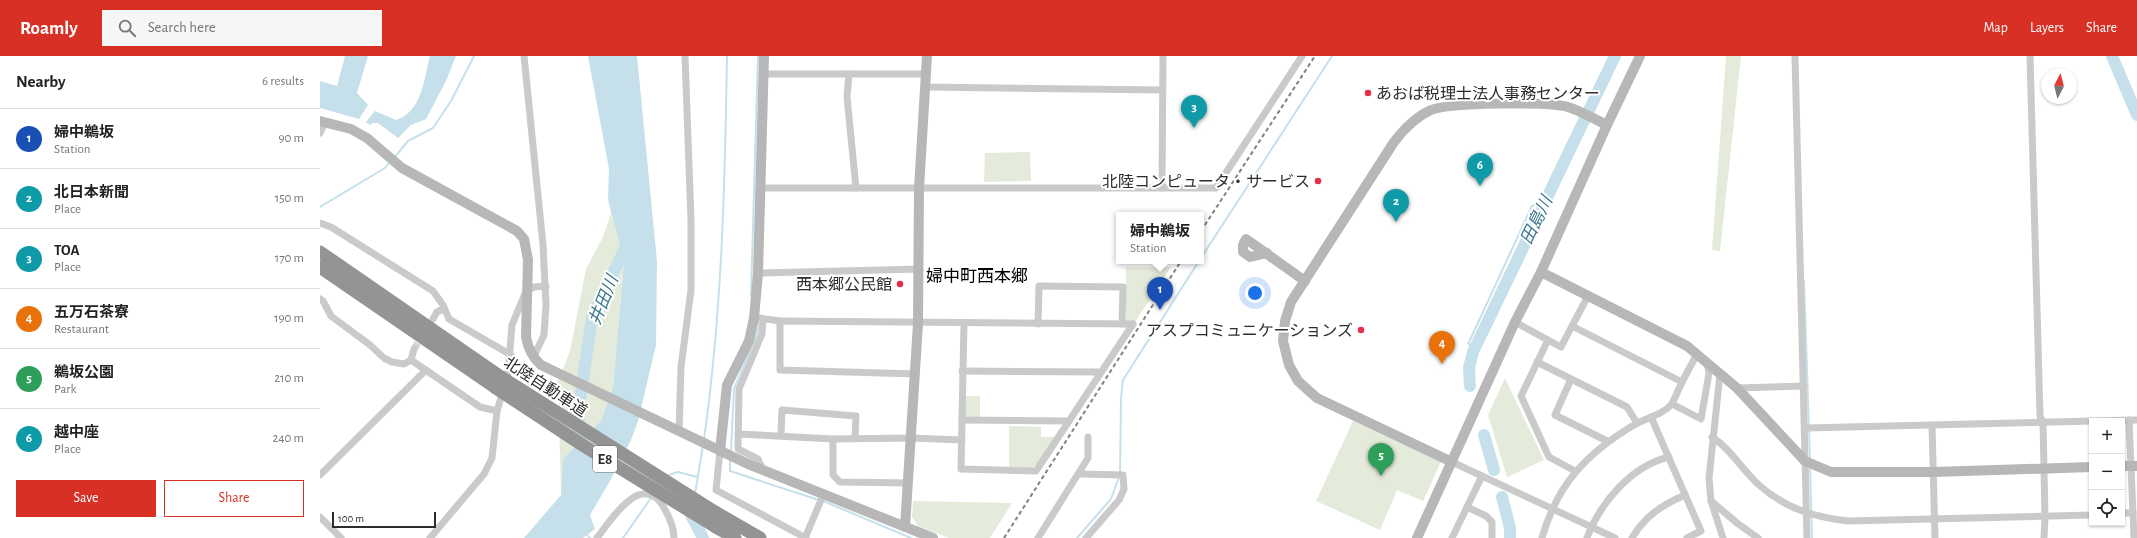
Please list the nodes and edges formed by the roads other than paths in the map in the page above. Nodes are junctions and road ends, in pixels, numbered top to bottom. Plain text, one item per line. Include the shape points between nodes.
1 (524, 56) edge
2 (685, 56) edge
3 (764, 56) edge
4 (927, 56) edge
5 (1163, 56) edge
6 (1302, 56) edge
7 (1640, 56) edge
8 (1795, 56) edge
9 (2030, 56) edge
10 (764, 74) junction
11 (849, 74) junction
12 (926, 74) junction
13 (925, 87) junction
14 (1162, 90) junction
15 (323, 122) edge
16 (1607, 125) junction
17 (320, 133) edge
18 (761, 188) junction
19 (856, 188) junction
20 (919, 188) junction
21 (1162, 188) junction
22 (320, 223) edge
23 (320, 252) edge
24 (1267, 253) dead end
25 (320, 267) edge
26 (920, 269) junction
27 (1541, 272) junction
28 (758, 273) junction
29 (1305, 281) junction
30 (546, 286) junction
31 (526, 291) junction
32 (1588, 296) junction
33 (320, 299) edge
34 (443, 309) junction
35 (759, 318) junction
36 (433, 320) dead end
37 (780, 321) junction
38 (1515, 322) junction
39 (964, 323) junction
40 (918, 324) junction
41 (1038, 324) junction
42 (1122, 324) junction
43 (1572, 326) junction
44 (1548, 340) junction
45 (414, 349) tunnel mouth
46 (1697, 354) junction
47 (511, 355) junction
48 (411, 360) junction
49 (537, 361) junction
50 (1537, 362) junction
51 (1707, 363) junction
52 (426, 370) junction
53 (962, 371) junction
54 (1099, 372) junction
55 (916, 374) junction
56 (1720, 374) junction
57 (1571, 379) junction
58 (1682, 382) junction
59 (498, 383) junction
60 (1804, 386) junction
61 (1737, 388) junction
62 (1672, 404) junction
63 (497, 411) junction
64 (1651, 417) junction
65 (1701, 419) junction
66 (962, 420) junction
67 (1069, 420) junction
68 (1714, 420) junction
69 (2133, 420) edge
70 (2089, 421) edge
71 (2042, 422) junction
72 (1637, 423) junction
73 (1932, 425) junction
74 (1806, 428) junction
75 (676, 430) junction
76 (738, 434) junction
77 (781, 435) junction
78 (1088, 437) dead end
79 (1712, 437) junction
80 (834, 438) junction
81 (855, 438) junction
82 (911, 438) junction
83 (962, 440) junction
84 (1607, 441) junction
85 (720, 451) junction
86 (1669, 457) junction
87 (1805, 461) junction
88 (1452, 462) junction
89 (2130, 466) edge
90 (2089, 467) edge
91 (2043, 469) junction
92 (763, 470) junction
93 (1575, 471) junction
94 (1933, 472) junction
95 (1080, 474) junction
96 (320, 475) edge
97 (1482, 476) junction
98 (908, 483) junction
99 (824, 493) junction
100 (1685, 495) junction
101 (1711, 501) junction
102 (1467, 507) junction
103 (1553, 509) junction
104 (2125, 513) edge
105 (2133, 513) junction
106 (1807, 514) junction
107 (2089, 515) edge
108 (320, 517) edge
109 (2045, 517) junction
110 (1935, 518) junction
111 (906, 527) junction
112 (1591, 527) junction
113 (341, 538) edge
114 (430, 538) edge
115 (597, 538) edge
116 (674, 538) edge
117 (736, 538) edge
118 (760, 538) edge
119 (806, 538) edge
120 (933, 538) edge
121 (1038, 538) edge
122 (1086, 538) edge
123 (1417, 538) edge
124 (1452, 538) edge
125 (1492, 538) edge
126 (1542, 538) edge
127 (1587, 538) edge
128 (1615, 538) edge
129 (1632, 538) edge
130 (1687, 538) edge
131 (1723, 538) edge
132 (1758, 538) edge
133 (1807, 538) edge
134 (1935, 538) edge
135 (2044, 538) edge
136 (2134, 538) edge

1 - 30 street
2 - 75 street via 691,290
3 - 10 street
4 - 12 street
5 - 14 street
6 - 21 street via 1216,188
7 - 16 street
8 - 60 street
9 - 71 street
10 - 11 street
10 - 18 street
11 - 12 street
11 - 19 street via 847,97
12 - 13 street
13 - 14 street
13 - 20 street
14 - 21 street
15 - 17 street
15 - 31 street via 351,130 367,138 402,168 517,232 524,239 526,249
16 - 27 street
16 - 29 street via 1580,111 1555,104 1451,105 1431,110 1405,128 1394,142
18 - 19 street
18 - 28 street
19 - 20 street
20 - 21 street
20 - 26 street
22 - 34 street via 331,227 434,291 443,304
23 - 59 highway, 北陸自動車道 / E8
24 - 29 street
25 - 59 highway, 北陸自動車道 / E8
26 - 28 street
26 - 40 street
27 - 32 street
27 - 38 street
28 - 35 street
29 - 88 street via 1291,302 1285,321 1283,341 1289,365 1298,381 1317,398
30 - 31 street
30 - 49 street via 544,335
31 - 47 street via 512,325
31 - 49 street via 526,337 528,348
32 - 43 street
32 - 46 street via 1687,346
33 - 48 street via 331,316 384,358 404,364
34 - 36 street via 437,312
34 - 47 street via 449,320
35 - 37 street
35 - 76 street via 762,334 739,389
35 - 85 street via 727,385
37 - 40 street
37 - 55 street via 780,370
38 - 44 street
38 - 88 street
39 - 40 street
39 - 41 street
39 - 53 street
40 - 55 street
41 - 42 street
41 - 42 street via 1039,286 1123,287
42 - 54 street via 1132,324
43 - 44 street via 1561,347
43 - 58 street
44 - 50 street
45 - 48 street
46 - 51 street
46 - 58 street
47 - 63 street
48 - 52 street
49 - 75 street
50 - 57 street
50 - 93 street via 1521,396 1550,457
51 - 56 street
51 - 65 street via 1709,373
52 - 63 street via 480,407
52 - 96 street
53 - 54 street
53 - 66 street
54 - 67 street
55 - 82 street
56 - 61 street
56 - 68 street
57 - 72 street via 1628,407
57 - 84 street via 1555,415
58 - 62 street
59 - 117 highway, 北陸自動車道 / E8, bridge via 584,446
59 - 118 highway, 北陸自動車道 / E8, bridge
60 - 61 street
60 - 74 street
61 - 87 street
62 - 64 street via 1664,412
62 - 65 street
63 - 114 street via 492,458 484,474
64 - 72 street
64 - 86 street
65 - 68 street
66 - 67 street
66 - 83 street
67 - 83 street via 1036,471 961,469
68 - 79 street
69 - 89 street
70 - 71 street
71 - 73 street
71 - 91 street
72 - 84 street
73 - 74 street
73 - 94 street
74 - 87 street
75 - 85 street
76 - 77 street
76 - 92 street via 738,449 758,459
77 - 80 street
77 - 81 street via 782,410 803,410 856,416
78 - 95 street via 1088,458
79 - 101 street via 1709,478
79 - 106 street via 1721,443 1759,485 1786,504
80 - 81 street
80 - 98 street via 833,475 840,482
81 - 82 street
82 - 83 street
82 - 98 street
84 - 93 street
85 - 92 street
85 - 119 street via 716,490
86 - 100 street
86 - 112 street via 1650,464 1623,484 1609,498
87 - 94 street via 1831,472
87 - 106 street
88 - 97 street
88 - 123 street
89 - 105 street
90 - 91 street
91 - 94 street
91 - 109 street
92 - 99 street
93 - 103 street
94 - 110 street
95 - 121 street
95 - 122 street via 1123,474 1124,489 1119,500
97 - 102 street
97 - 103 street
98 - 111 street
99 - 111 street
99 - 119 street
100 - 129 street via 1663,505 1648,517
100 - 130 street via 1701,531
101 - 131 street
101 - 132 street
102 - 124 street
102 - 125 street via 1486,516 1492,522
103 - 112 street
103 - 126 street
104 - 105 street
105 - 136 street
106 - 110 street via 1848,521
106 - 133 street
107 - 109 street
108 - 113 street
109 - 110 street
109 - 135 street
110 - 134 street
111 - 120 street
112 - 127 street
112 - 128 street
115 - 116 street via 629,499 639,494 650,495 661,502 668,514

